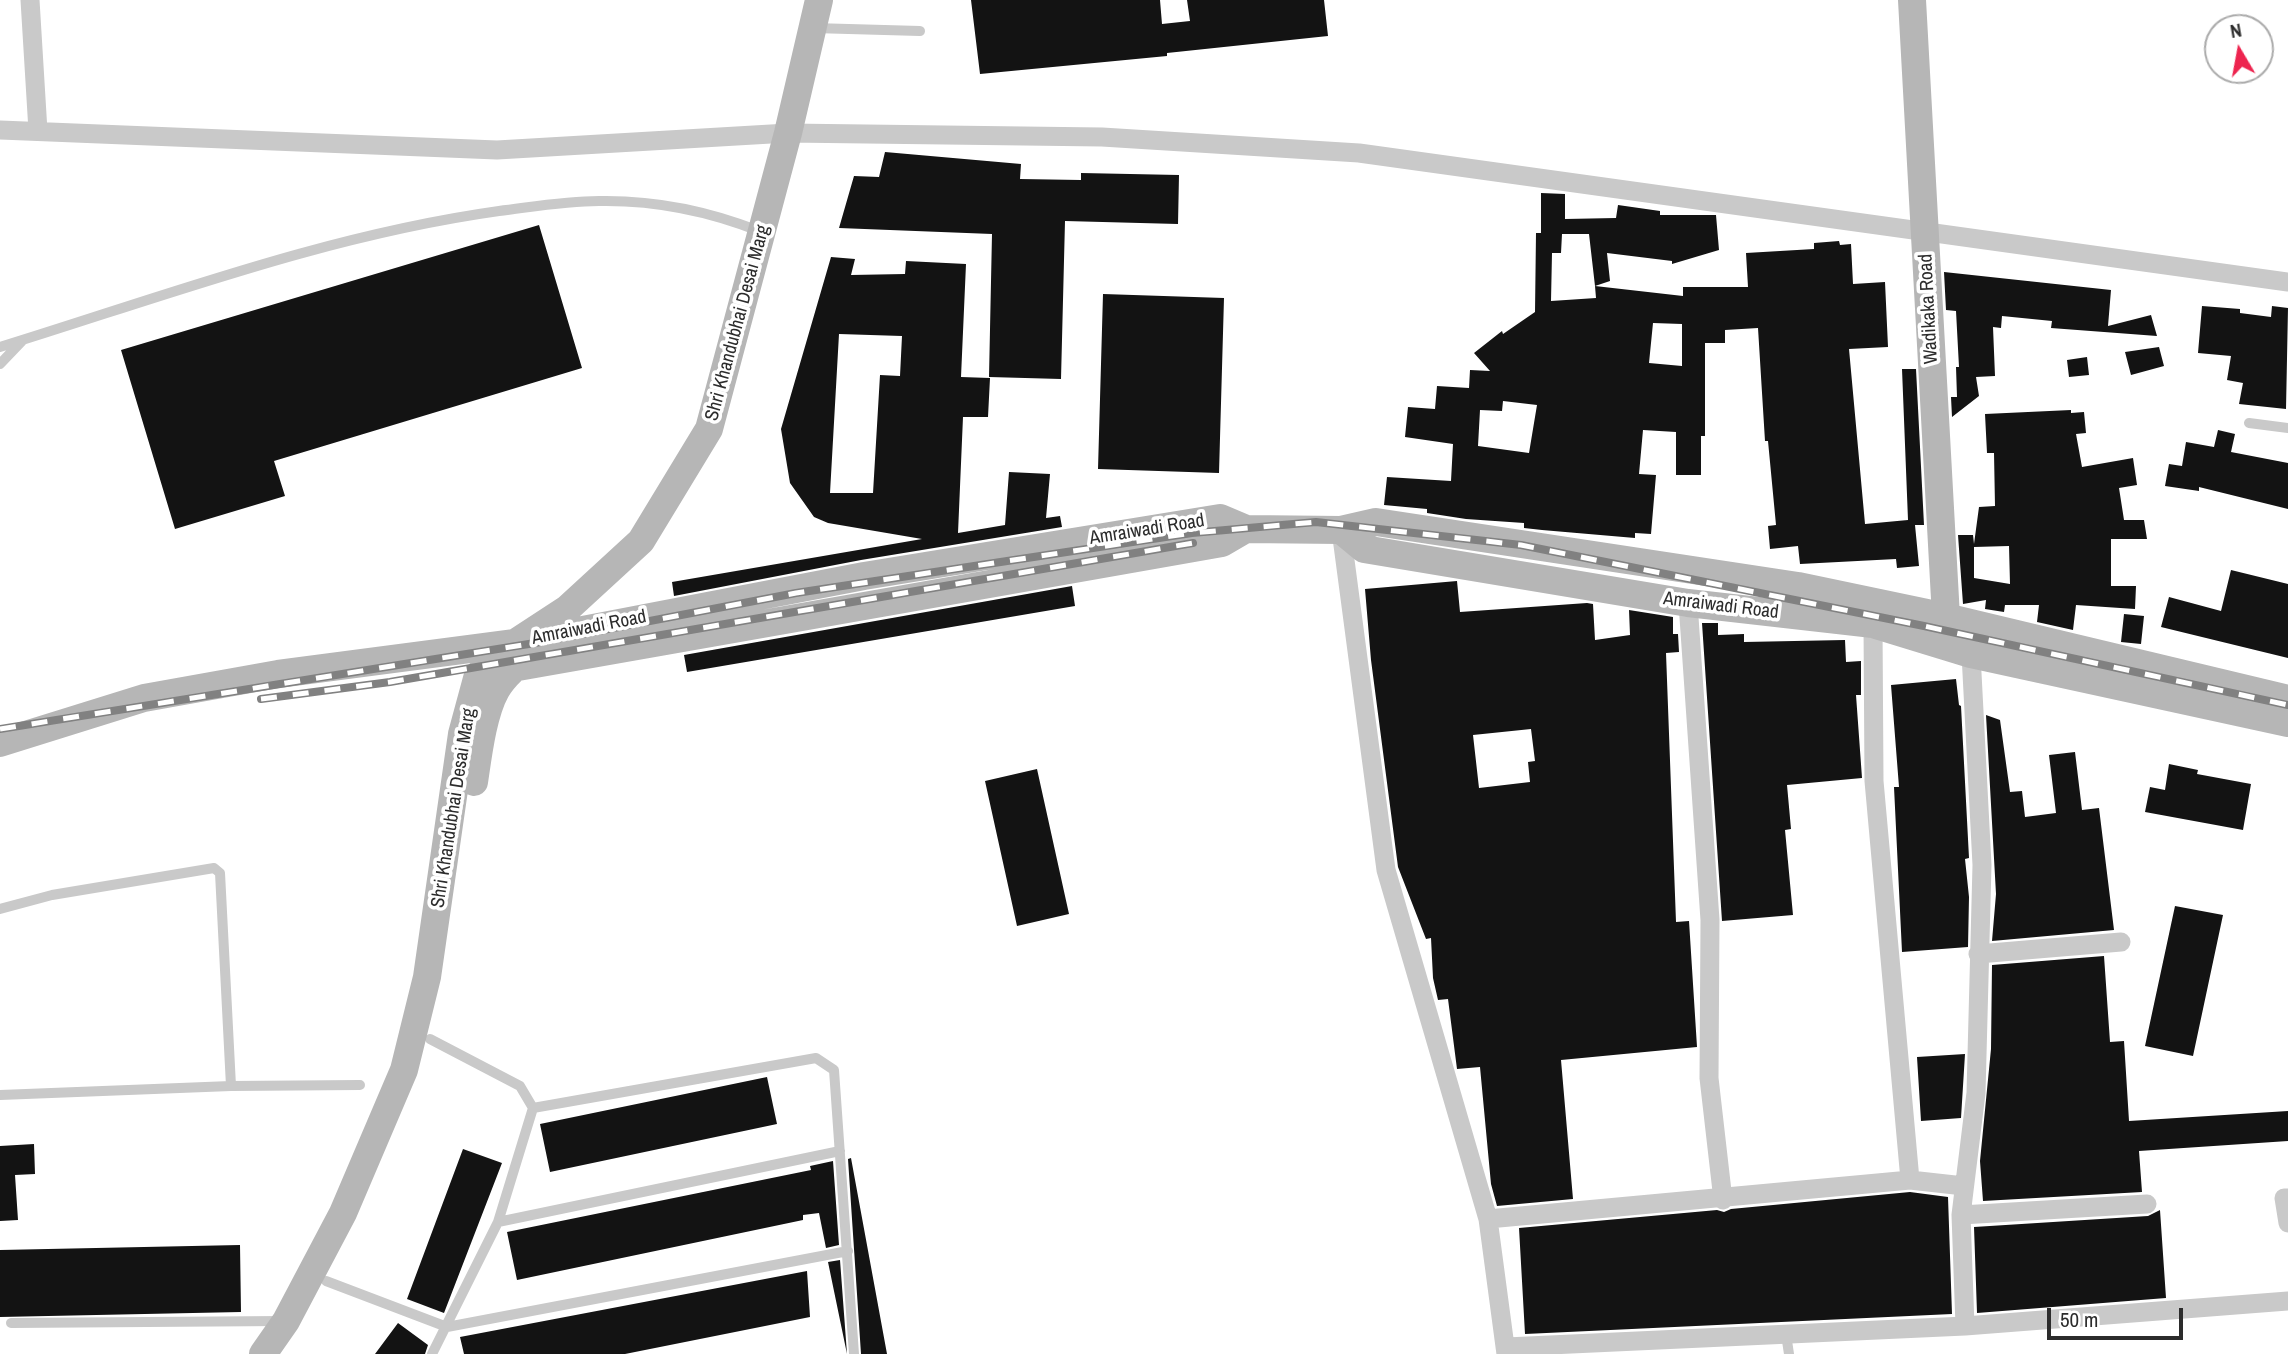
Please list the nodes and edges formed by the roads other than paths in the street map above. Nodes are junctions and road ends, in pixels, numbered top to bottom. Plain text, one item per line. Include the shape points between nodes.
1 (30, 0) edge
2 (819, 0) edge
3 (835, 0) edge
4 (1912, 0) edge
5 (821, 28) junction
6 (920, 31) dead end
7 (0, 130) edge
8 (38, 131) junction
9 (796, 134) junction
10 (1924, 230) junction
11 (763, 232) junction
12 (2288, 282) edge
13 (22, 340) junction
14 (0, 347) edge
15 (0, 364) edge
16 (2249, 423) dead end
17 (2288, 428) edge
18 (1246, 529) junction
19 (1341, 530) junction
20 (1688, 603) junction
21 (1946, 617) junction
22 (1873, 624) junction
23 (555, 634) junction
24 (429, 654) junction
25 (1971, 654) junction
26 (516, 655) junction
27 (478, 675) junction
28 (2288, 699) edge
29 (2288, 723) edge
30 (0, 743) edge
31 (467, 763) junction
32 (0, 909) edge
33 (2121, 942) dead end
34 (1978, 954) junction
35 (430, 1039) junction
36 (360, 1084) dead end
37 (231, 1086) junction
38 (0, 1095) edge
39 (533, 1108) junction
40 (840, 1151) junction
41 (1910, 1180) junction
42 (1964, 1186) junction
43 (2288, 1198) edge
44 (1723, 1200) junction
45 (2147, 1204) dead end
46 (1961, 1215) junction
47 (1488, 1219) junction
48 (498, 1222) junction
49 (2288, 1223) edge
50 (848, 1251) junction
51 (326, 1280) junction
52 (2288, 1301) edge
53 (286, 1321) junction
54 (11, 1323) dead end
55 (1965, 1326) junction
56 (447, 1327) junction
57 (1788, 1344) edge
58 (1506, 1351) edge
59 (264, 1354) edge
60 (284, 1354) edge
61 (432, 1354) edge
62 (854, 1354) edge

1 - 8 street
2 - 5 main road, Shri Khandubhai Desai Marg
3 - 5 main road, Shri Khandubhai Desai Marg
4 - 10 main road, Wadikaka Road
5 - 6 lane
5 - 9 main road, Shri Khandubhai Desai Marg
7 - 8 street
8 - 9 street via 497,150
9 - 10 street via 1101,137 1359,153
9 - 11 main road, Shri Khandubhai Desai Marg
9 - 23 main road, Shri Khandubhai Desai Marg via 724,434 653,550 590,609
10 - 12 street
10 - 21 main road, Wadikaka Road
11 - 13 lane via 686,209 600,201 459,217 245,268
11 - 26 main road, Shri Khandubhai Desai Marg via 709,429 640,541
13 - 14 lane
13 - 15 lane
16 - 17 lane
18 - 19 main road, Amraiwadi Road
18 - 23 main road, Amraiwadi Road via 1220,518 1205,520 864,576
18 - 26 main road via 1222,543
19 - 20 main road, Amraiwadi Road via 1364,549
19 - 21 main road via 1376,522 1798,586
19 - 47 street via 1385,870
20 - 22 main road, Amraiwadi Road
20 - 44 street via 1710,920 1709,1078
21 - 28 main road
22 - 25 main road, Amraiwadi Road
22 - 41 street via 1874,781
23 - 26 main road, Shri Khandubhai Desai Marg
24 - 26 main road, Amraiwadi Road
24 - 27 main road
24 - 30 main road, Amraiwadi Road via 144,698
25 - 29 main road, Amraiwadi Road
25 - 34 street via 1982,864
26 - 27 main road
26 - 31 main road, Shri Khandubhai Desai Marg via 495,692
27 - 31 main road, Shri Khandubhai Desai Marg via 462,734
31 - 35 main road, Shri Khandubhai Desai Marg
31 - 53 main road, Shri Khandubhai Desai Marg via 427,977 404,1070 343,1213
32 - 37 lane via 52,895 214,868 220,873
33 - 34 street
34 - 42 street via 1976,1093
35 - 39 lane via 520,1086
35 - 51 main road, Shri Khandubhai Desai Marg via 417,1086
36 - 37 lane
37 - 38 lane
39 - 40 lane via 816,1058 834,1070
39 - 48 lane
40 - 48 lane
40 - 50 lane
41 - 42 street
41 - 44 street
42 - 46 street
43 - 49 street via 2284,1198
44 - 47 street via 1649,1202
45 - 46 street
46 - 55 street
47 - 58 street
48 - 56 lane
50 - 56 lane
50 - 62 lane
51 - 56 lane
51 - 60 main road, Shri Khandubhai Desai Marg
52 - 55 street
53 - 54 lane
53 - 59 main road, Shri Khandubhai Desai Marg
55 - 57 street
56 - 61 lane
57 - 58 street

